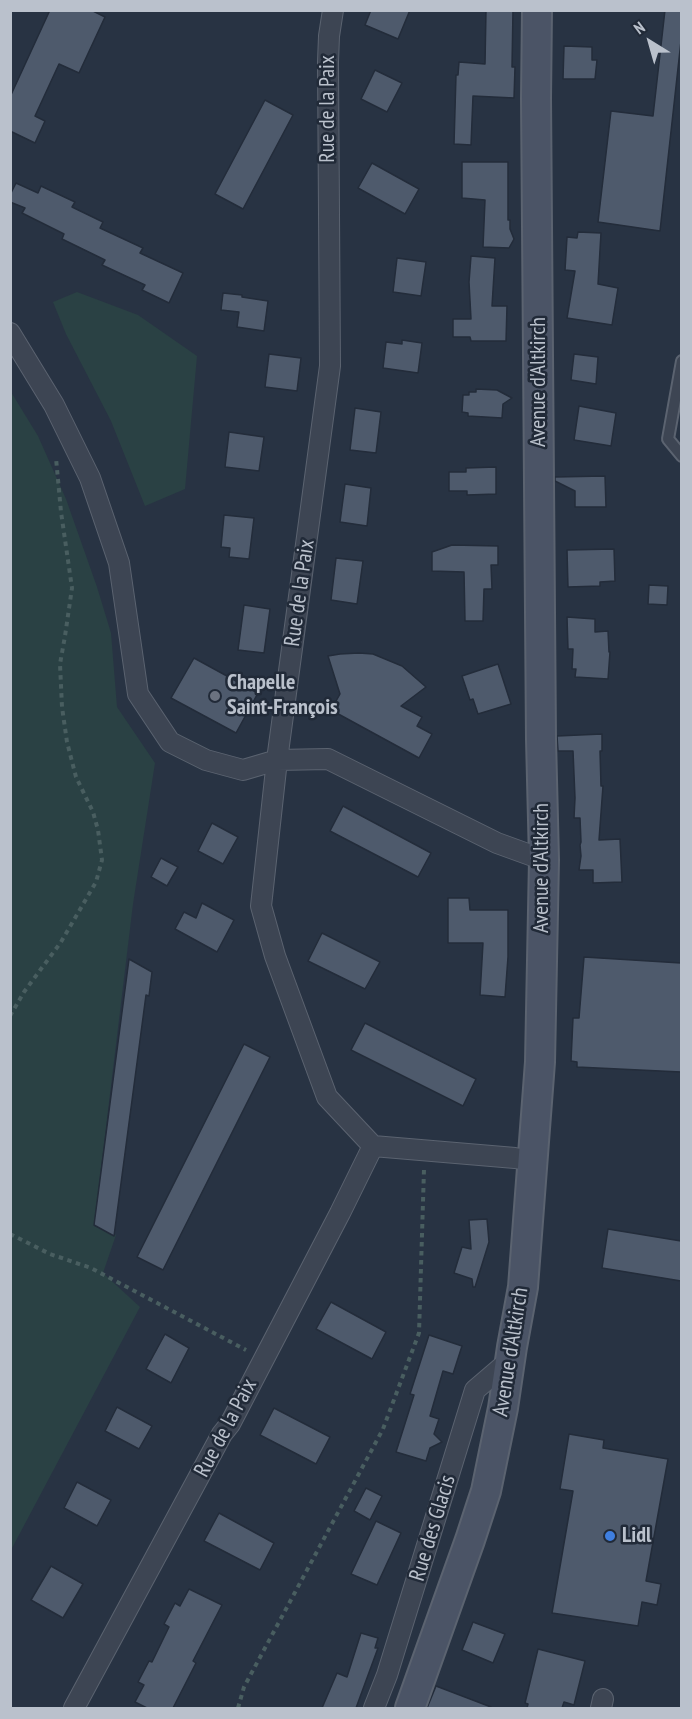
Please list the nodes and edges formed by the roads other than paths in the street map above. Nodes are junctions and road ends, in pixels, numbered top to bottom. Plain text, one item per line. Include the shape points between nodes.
1 (333, 10) edge
2 (537, 10) edge
3 (10, 333) edge
4 (681, 361) edge
5 (681, 456) edge
6 (278, 760) junction
7 (544, 860) junction
8 (373, 1146) junction
9 (533, 1161) junction
10 (510, 1360) junction
11 (75, 1708) edge
12 (374, 1708) edge
13 (410, 1708) edge

1 - 6 street, Rue de la Paix via 328,36 330,366
2 - 7 street, Avenue d'Altkirch
3 - 6 street via 54,405 90,478 119,563 138,694 170,742 206,760 243,770
4 - 5 lane via 668,439
6 - 7 street via 328,759 496,843
6 - 8 street, Rue de la Paix via 261,906 275,956 327,1097
7 - 9 street, Avenue d'Altkirch via 540,1062
8 - 9 street
8 - 11 street, Rue de la Paix via 230,1424
9 - 10 street, Avenue d'Altkirch via 523,1287
10 - 12 street, Rue des Glacis via 475,1390
10 - 13 street, Avenue d'Altkirch via 486,1491

